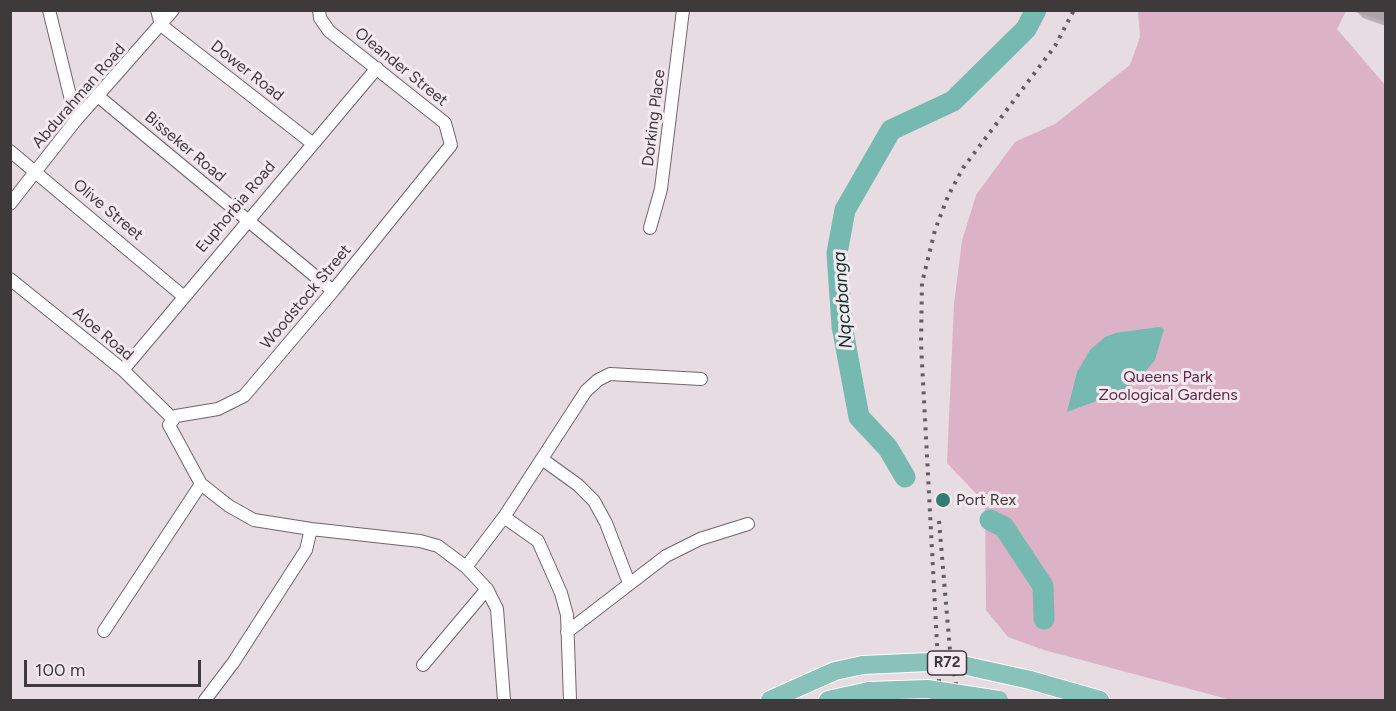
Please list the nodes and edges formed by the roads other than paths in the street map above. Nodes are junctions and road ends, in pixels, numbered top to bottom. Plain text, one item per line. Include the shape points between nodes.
1 (49, 10) edge
2 (157, 10) edge
3 (173, 10) edge
4 (319, 10) edge
5 (683, 10) edge
6 (161, 25) junction
7 (377, 68) junction
8 (99, 97) junction
9 (76, 120) junction
10 (312, 143) junction
11 (10, 152) edge
12 (446, 154) joint
13 (37, 171) junction
14 (10, 204) edge
15 (247, 220) junction
16 (650, 228) dead end
17 (10, 279) edge
18 (333, 291) junction
19 (183, 296) junction
20 (123, 370) junction
21 (701, 379) dead end
22 (171, 422) junction
23 (542, 459) junction
24 (201, 484) junction
25 (504, 517) junction
26 (748, 524) dead end
27 (310, 530) junction
28 (466, 567) junction
29 (629, 583) junction
30 (487, 589) junction
31 (104, 631) dead end
32 (567, 632) junction
33 (423, 665) dead end
34 (205, 700) edge
35 (504, 700) edge
36 (570, 700) edge
37 (770, 700) edge
38 (828, 700) edge
39 (999, 700) edge
40 (1100, 700) edge

1 - 9 street
2 - 6 street
3 - 6 street, Abdurahman Road
4 - 7 street, Oleander Street via 329,31
5 - 16 street, Dorking Place via 661,189
6 - 8 street, Abdurahman Road
6 - 10 street, Dower Road
7 - 10 street, Euphorbia Road
7 - 12 street, Oleander Street via 446,123 451,145
8 - 9 street, Abdurahman Road
8 - 15 street, Bisseker Road
9 - 13 street, Abdurahman Road
10 - 15 street, Euphorbia Road
11 - 13 street, Olive Street
12 - 18 street, Woodstock Street
13 - 14 street, Abdurahman Road
13 - 19 street, Olive Street
15 - 18 street, Bisseker Road
15 - 19 street, Euphorbia Road
17 - 20 street, Aloe Road
18 - 22 street, Woodstock Street via 244,396 218,409
19 - 20 street, Euphorbia Road
20 - 22 street, Aloe Road
21 - 23 street via 610,374 586,392
22 - 24 street, Aloe Road
23 - 25 street
23 - 29 street via 594,501
24 - 27 street via 254,520
24 - 31 street
25 - 28 street
25 - 32 street via 538,541 561,593
26 - 29 street via 700,539
27 - 28 street via 428,543
27 - 34 street via 306,550
28 - 30 street
29 - 32 street
30 - 33 street
30 - 35 street via 498,618
32 - 36 street
37 - 40 main road, R72, bridge via 835,670 929,662 958,664
38 - 39 main road, R72, bridge via 869,691 927,689

